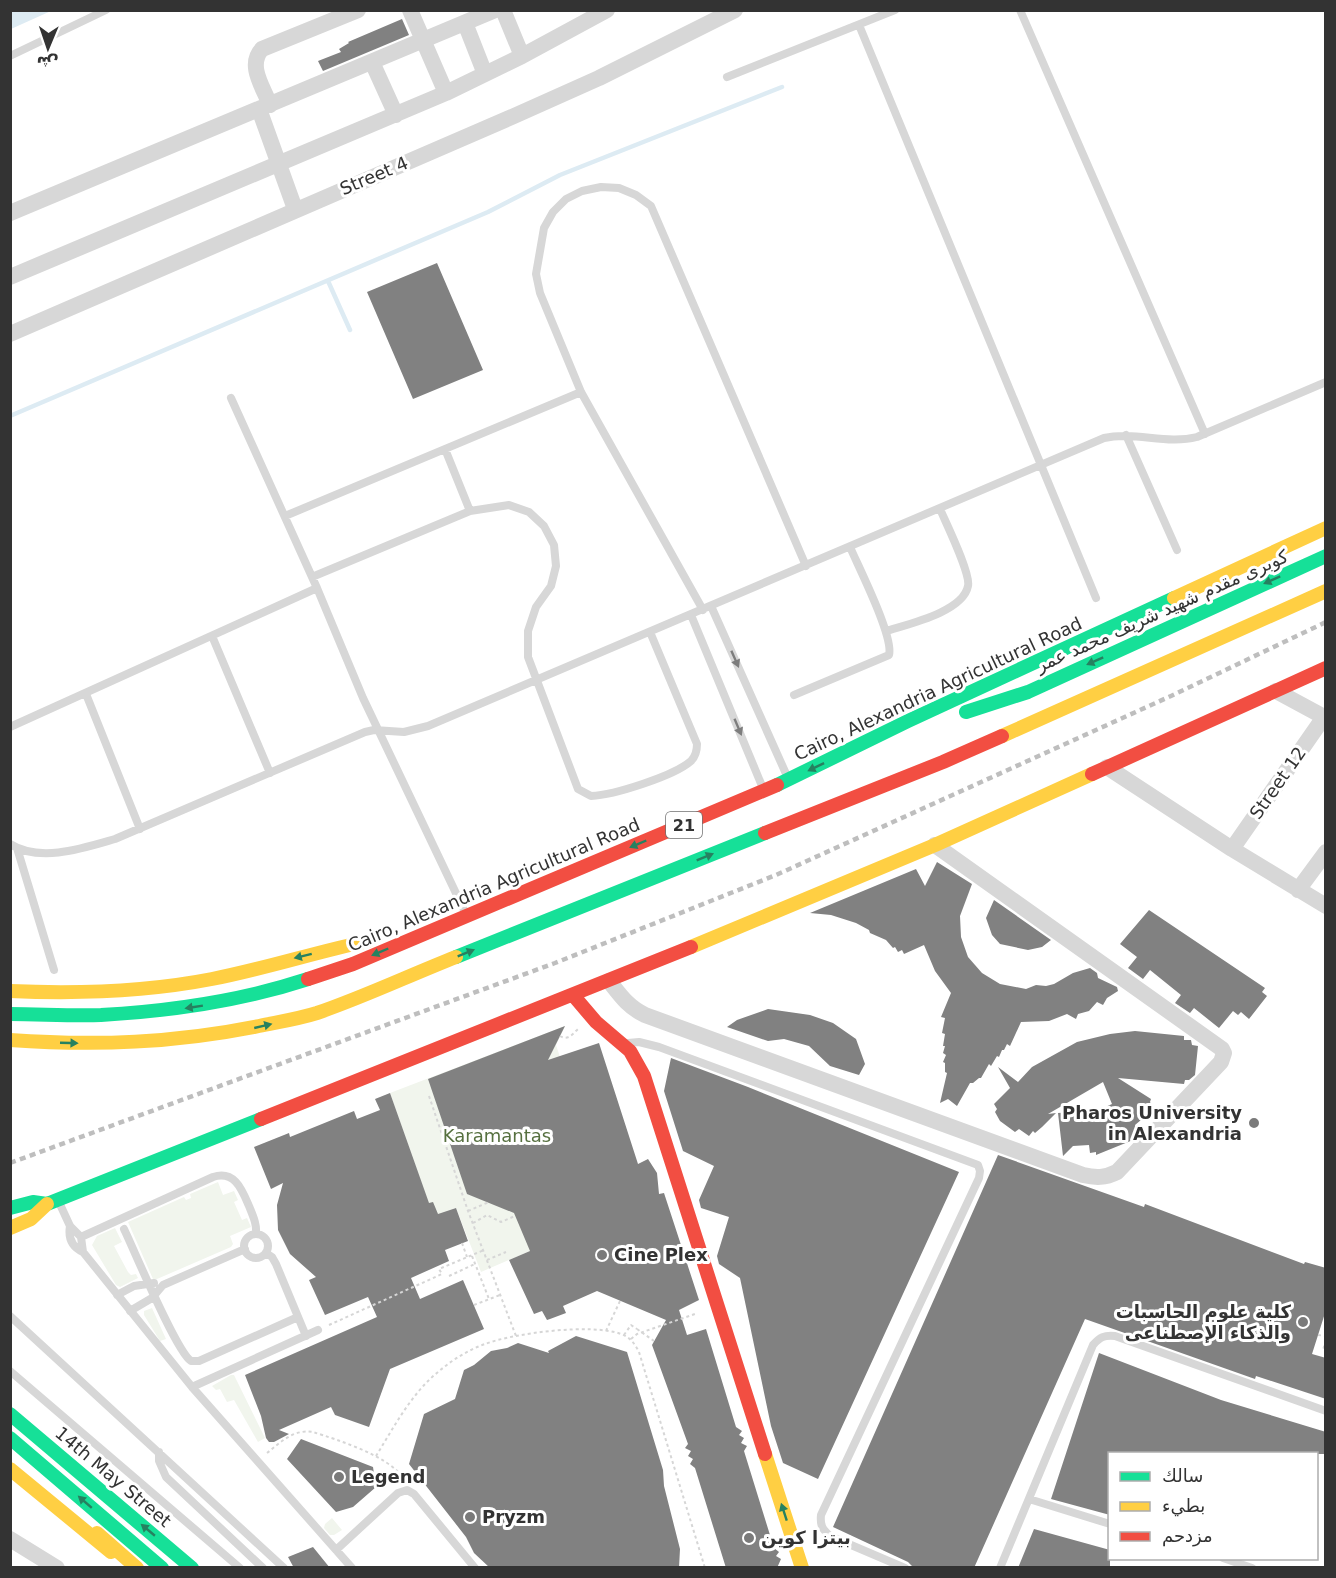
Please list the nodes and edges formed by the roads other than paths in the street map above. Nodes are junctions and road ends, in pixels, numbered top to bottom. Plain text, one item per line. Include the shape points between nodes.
1 (106, 10) edge
2 (358, 10) edge
3 (410, 10) edge
4 (495, 10) edge
5 (503, 10) edge
6 (607, 10) edge
7 (735, 10) edge
8 (895, 10) edge
9 (1020, 10) edge
10 (465, 23) junction
11 (859, 25) junction
12 (423, 41) junction
13 (10, 56) edge
14 (522, 56) junction
15 (372, 62) junction
16 (485, 74) junction
17 (727, 78) dead end
18 (446, 93) junction
19 (265, 107) junction
20 (396, 115) junction
21 (279, 164) junction
22 (296, 209) junction
23 (10, 213) edge
24 (10, 277) edge
25 (10, 334) edge
26 (1326, 382) edge
27 (581, 392) junction
28 (231, 398) dead end
29 (1205, 434) junction
30 (1126, 435) junction
31 (445, 448) junction
32 (1041, 465) junction
33 (939, 508) junction
34 (470, 511) junction
35 (285, 516) junction
36 (1326, 528) edge
37 (850, 547) junction
38 (1177, 550) dead end
39 (1326, 556) edge
40 (806, 566) junction
41 (312, 577) junction
42 (317, 588) junction
43 (1326, 591) edge
44 (1096, 598) dead end
45 (707, 608) junction
46 (690, 615) junction
47 (886, 631) junction
48 (651, 632) junction
49 (212, 636) junction
50 (1326, 668) edge
51 (537, 681) junction
52 (1276, 691) junction
53 (86, 694) junction
54 (794, 695) dead end
55 (1325, 718) edge
56 (908, 721) junction
57 (10, 727) edge
58 (380, 731) junction
59 (1107, 767) junction
60 (270, 773) junction
61 (789, 780) junction
62 (764, 791) junction
63 (140, 829) junction
64 (935, 845) junction
65 (14, 846) edge
66 (1232, 849) junction
67 (1326, 852) edge
68 (1298, 890) junction
69 (1326, 906) edge
70 (467, 916) junction
71 (442, 926) junction
72 (54, 970) dead end
73 (609, 981) junction
74 (10, 991) edge
75 (569, 996) junction
76 (10, 1014) edge
77 (10, 1040) edge
78 (617, 1046) junction
79 (53, 1202) junction
80 (10, 1208) edge
81 (70, 1226) junction
82 (10, 1228) edge
83 (124, 1229) dead end
84 (256, 1234) junction
85 (81, 1237) junction
86 (245, 1249) junction
87 (83, 1252) junction
88 (266, 1253) junction
89 (149, 1283) junction
90 (163, 1285) junction
91 (117, 1295) junction
92 (155, 1295) junction
93 (712, 1304) junction
94 (130, 1311) junction
95 (10, 1316) edge
96 (298, 1317) junction
97 (318, 1330) road end
98 (306, 1336) junction
99 (10, 1371) edge
100 (192, 1387) junction
101 (1326, 1411) edge
102 (10, 1414) edge
103 (10, 1438) edge
104 (159, 1452) junction
105 (10, 1456) edge
106 (10, 1469) edge
107 (10, 1487) edge
108 (1029, 1499) junction
109 (1108, 1523) edge
110 (10, 1539) edge
111 (336, 1550) junction
112 (1229, 1560) edge
113 (57, 1568) edge
114 (111, 1568) edge
115 (137, 1568) edge
116 (162, 1568) edge
117 (192, 1568) edge
118 (240, 1568) edge
119 (263, 1568) edge
120 (284, 1568) edge
121 (352, 1568) edge
122 (475, 1568) edge
123 (789, 1568) edge
124 (802, 1568) edge
125 (904, 1568) edge
126 (1000, 1568) edge
127 (1252, 1568) edge

1 - 13 lane
2 - 19 street via 269,45 257,54 255,67
3 - 12 street
4 - 10 street
5 - 14 street
6 - 14 street
7 - 22 street, Street 4 via 599,78
8 - 11 lane
9 - 29 lane
10 - 12 street
10 - 16 street
11 - 17 lane
11 - 32 lane
12 - 15 street
12 - 18 street
14 - 16 street
15 - 19 street
15 - 20 street
16 - 18 street
18 - 20 street
19 - 21 street
19 - 23 street
20 - 21 street
21 - 22 street
21 - 24 street
22 - 25 street, Street 4
26 - 29 lane
27 - 31 lane
27 - 40 lane via 540,293 536,274 540,246 544,228 566,199 582,190 619,188 651,206
27 - 45 lane
28 - 35 lane
29 - 30 lane via 1179,441
30 - 32 lane via 1104,438
30 - 38 lane
31 - 34 lane
31 - 35 lane
32 - 33 lane
32 - 44 lane
33 - 37 lane
33 - 47 lane via 966,571 969,585 965,595 952,608
34 - 41 lane
34 - 51 lane via 509,505 528,512 544,526 554,545 556,566 551,586 536,607 528,631 528,657
35 - 41 lane
36 - 56 main road, Cairo, Alexandria Agricultural Road / 21
37 - 40 lane
37 - 47 lane
39 -> 56 main road, كوبرى مقدم شهيد شريف محمد عمر via 1028,692 975,710
40 - 45 lane
41 - 42 lane
42 - 49 lane
42 - 58 lane
77 -> 43 main road, 21 via 95,1044 172,1040 252,1029 316,1014 943,762
45 - 46 lane
45 -> 61 lane
46 - 48 lane
46 -> 62 lane
47 - 54 lane via 889,655
48 - 51 lane
48 - 51 lane via 697,744 693,758 667,774 620,791 595,796 582,793
49 - 53 lane
49 - 60 lane
50 - 52 main road
51 - 58 lane via 422,728
52 - 55 street
52 - 59 main road
53 - 57 lane
53 - 63 lane
55 - 66 street, Street 12
56 -> 61 main road, Cairo, Alexandria Agricultural Road / 21
58 - 60 lane via 365,732
58 - 70 lane
59 - 64 main road
59 - 66 street
60 - 63 lane
61 - 62 main road, Cairo, Alexandria Agricultural Road / 21
62 -> 70 main road, Cairo, Alexandria Agricultural Road / 21
63 - 65 lane via 90,846 49,853 33,853
64 - 73 main road
64 - 73 street via 1224,1053 1221,1062 1117,1172 1107,1177 1083,1175 645,1015 622,999
65 - 72 lane
66 - 68 street
67 - 68 street
68 - 69 street
70 - 71 main road, Cairo, Alexandria Agricultural Road / 21
71 -> 74 main road via 238,974 90,991
71 -> 76 main road, Cairo, Alexandria Agricultural Road / 21 via 312,979 229,1000 133,1014
73 - 75 main road
75 - 78 main road
75 - 78 main road via 585,1022
75 - 79 main road
78 - 93 main road via 639,1087
78 - 125 lane via 639,1042 659,1047 978,1165 979,1178 821,1515 820,1523 830,1536
79 - 80 main road
79 - 81 lane
79 - 82 main road via 32,1220
81 - 85 lane
81 - 87 lane via 71,1242
83 - 89 lane
84 - 85 lane via 241,1187 235,1180 222,1176
84 - 86 lane via 248,1237
84 - 88 lane via 267,1240
85 - 87 lane
86 - 88 lane via 254,1257
86 - 90 lane
87 - 91 lane
88 - 96 lane via 276,1264
89 - 90 lane
89 - 91 lane
89 - 92 lane
90 - 92 lane
91 - 94 lane
92 - 94 lane
92 - 96 lane via 185,1357 193,1362
93 - 123 main road
124 -> 93 main road
94 - 100 lane
95 - 104 lane
96 - 98 lane
97 - 98 lane
98 - 100 lane
99 - 118 lane
100 - 111 lane
101 - 108 lane via 1106,1335 1093,1345
117 -> 102 main road, 14th May Street
116 -> 103 main road
104 - 119 lane via 166,1477
104 - 120 lane
105 - 115 main road
106 - 115 main road via 103,1546
107 - 114 street
108 - 109 lane
108 - 126 lane
110 - 113 street
111 - 121 lane
111 - 122 lane via 398,1493 407,1490
112 - 127 lane

